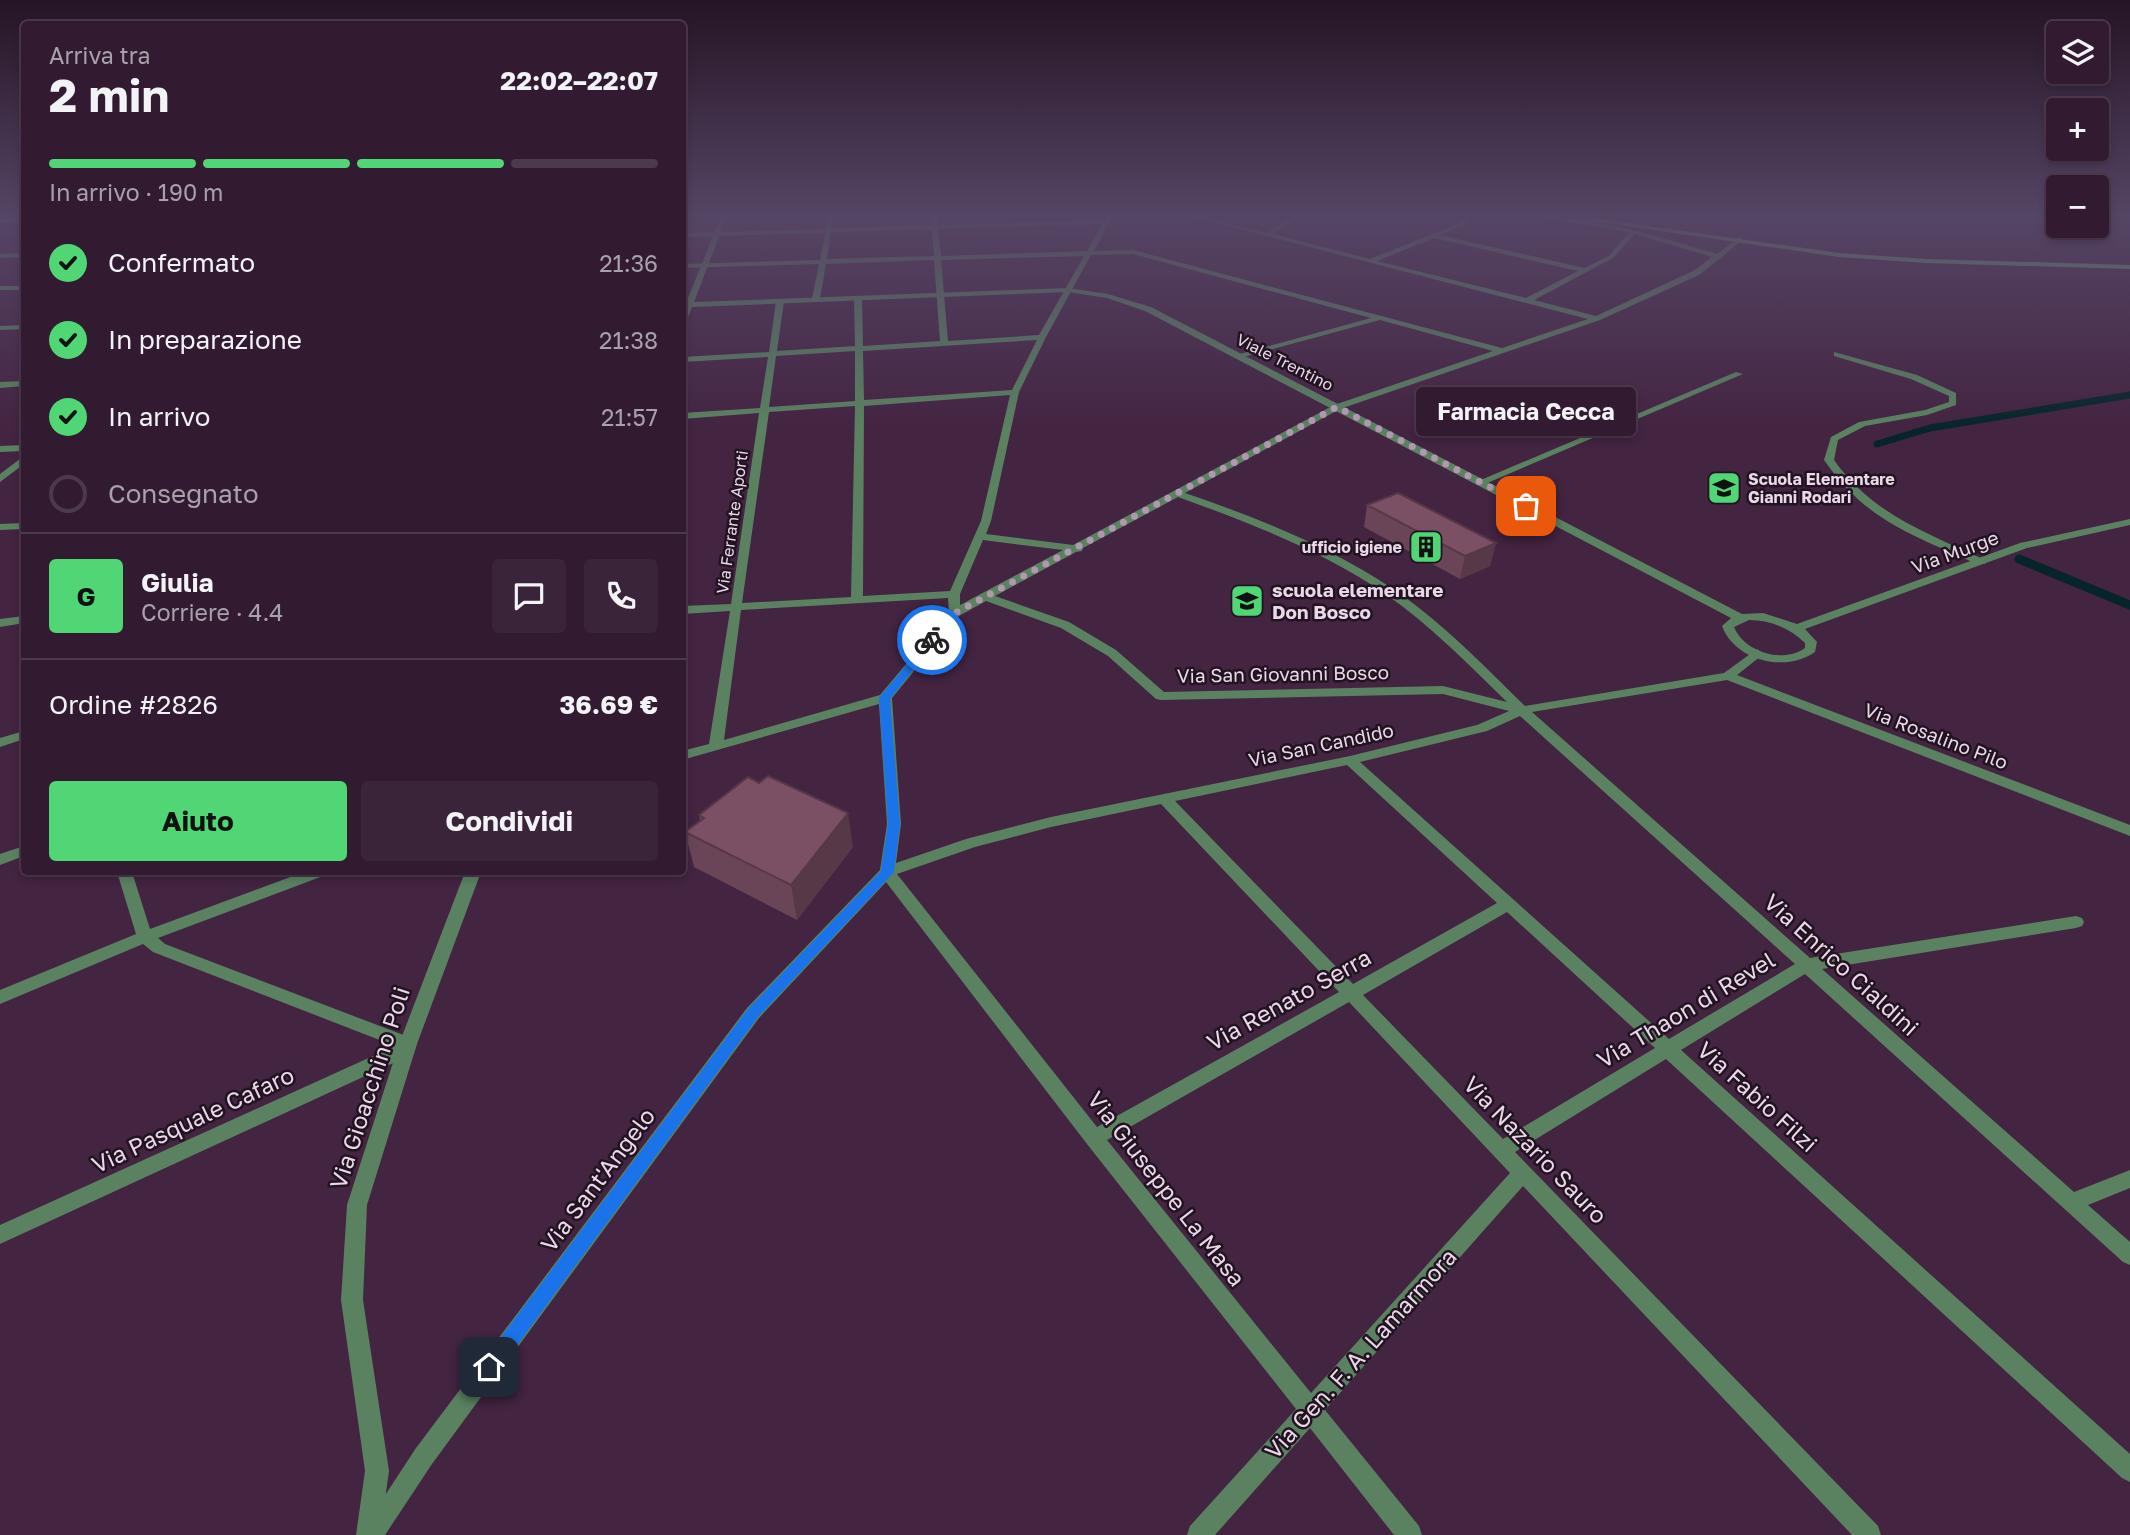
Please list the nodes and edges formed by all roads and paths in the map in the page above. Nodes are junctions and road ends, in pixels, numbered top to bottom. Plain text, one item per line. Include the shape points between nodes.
1 (0, 288) edge
2 (21, 288) edge
3 (695, 288) edge
4 (818, 288) edge
5 (939, 288) edge
6 (1267, 288) edge
7 (1475, 288) edge
8 (1553, 288) edge
9 (1669, 288) edge
10 (1068, 290) junction
11 (940, 295) junction
12 (858, 298) junction
13 (816, 299) junction
14 (780, 301) junction
15 (1527, 301) junction
16 (687, 304) edge
17 (1381, 318) junction
18 (1597, 318) junction
19 (21, 327) edge
20 (0, 328) edge
21 (1041, 337) junction
22 (944, 344) junction
23 (857, 349) junction
24 (1504, 351) junction
25 (1837, 354) dead end
26 (772, 355) junction
27 (1240, 357) junction
28 (686, 360) edge
29 (1739, 374) dead end
30 (21, 384) edge
31 (0, 385) edge
32 (1015, 392) junction
33 (860, 403) junction
34 (1337, 407) junction
35 (763, 411) junction
36 (686, 416) edge
37 (21, 448) edge
38 (0, 449) edge
39 (21, 462) edge
40 (0, 479) edge
41 (1481, 482) junction
42 (1176, 493) junction
43 (2130, 522) edge
44 (21, 526) edge
45 (0, 527) edge
46 (981, 537) junction
47 (1078, 549) junction
48 (1984, 561) junction
49 (954, 594) junction
50 (986, 597) junction
51 (857, 600) junction
52 (736, 607) junction
53 (686, 610) edge
54 (955, 613) junction
55 (1741, 618) junction
56 (21, 620) edge
57 (0, 623) edge
58 (1797, 628) junction
59 (1757, 653) junction
60 (1728, 676) junction
61 (885, 698) junction
62 (1522, 710) junction
63 (21, 736) edge
64 (0, 743) edge
65 (716, 746) junction
66 (686, 755) edge
67 (1350, 760) junction
68 (1164, 799) junction
69 (2130, 831) edge
70 (21, 852) edge
71 (0, 860) edge
72 (887, 872) junction
73 (125, 875) edge
74 (310, 875) edge
75 (472, 875) edge
76 (1509, 904) junction
77 (2076, 922) dead end
78 (145, 937) junction
79 (1807, 965) junction
80 (1350, 993) junction
81 (0, 996) edge
82 (408, 1046) junction
83 (1668, 1049) junction
84 (1094, 1138) junction
85 (1501, 1150) junction
86 (1522, 1172) junction
87 (2130, 1179) edge
88 (2072, 1202) junction
89 (0, 1235) edge
90 (2130, 1255) edge
91 (1311, 1411) junction
92 (2130, 1470) edge
93 (370, 1535) edge
94 (1199, 1535) edge
95 (1410, 1535) edge
96 (1869, 1535) edge

1 - 2 street
3 - 16 street
4 - 13 street
5 - 11 street
6 - 17 street
7 - 15 street
8 - 15 street
9 - 18 street
10 - 11 street, Viale Trentino
10 - 21 street
10 - 27 street, Viale Trentino via 1128,301
11 - 12 street, Viale Trentino
11 - 22 street
12 - 13 street, Viale Trentino
12 - 23 street
13 - 14 street, Viale Trentino
14 - 16 street, Viale Trentino
14 - 26 street, Via Ferrante Aporti
15 - 18 street
17 - 24 street
17 - 27 street
18 - 24 street
19 - 20 street
21 - 22 street
21 - 32 street
22 - 23 street
23 - 26 street
23 - 33 street
24 - 34 street
25 - 48 street via 1914,377 1953,395 1953,403 1944,406 1862,424 1834,439 1829,460 1854,495 1881,514
26 - 28 street
26 - 35 street, Via Ferrante Aporti
27 - 34 street, Viale Trentino
29 - 41 street
30 - 31 street
32 - 33 street
32 - 46 street
33 - 35 street
33 - 51 street
34 - 41 street, Viale Trentino
34 - 42 street
35 - 36 street
35 - 52 street, Via Ferrante Aporti
37 - 38 street
39 - 40 street
41 - 55 street, Viale Trentino
42 - 47 street
42 - 62 street, Via Enrico Cialdini via 1283,533 1390,592 1450,639
43 - 48 street, Via Murge via 2024,545
44 - 45 street
46 - 47 street
46 - 49 street
47 - 50 street
48 - 58 street, Via Murge
49 - 51 street
49 - 54 street
50 - 54 street
50 - 62 street, Via San Giovanni Bosco via 1065,625 1112,653 1161,696 1443,690
51 - 52 street
52 - 53 street
52 - 65 street, Via Ferrante Aporti
54 - 61 street
55 - 58 street via 1775,619
55 - 59 street via 1728,626 1729,633
56 - 57 street
58 - 59 street via 1811,642 1807,654 1786,659
59 - 60 street, Via San Candido
60 - 62 street, Via San Candido
60 - 69 street, Via Rosalino Pilo
61 - 65 street
61 - 72 street via 894,824
62 - 67 street, Via San Candido via 1482,728
62 - 79 street, Via Enrico Cialdini
63 - 64 street
65 - 66 street
67 - 68 street, Via San Candido
67 - 76 street, Via Fabio Filzi
68 - 72 street, Via San Candido via 1051,822
68 - 80 street, Via Nazario Sauro
70 - 71 street
72 - 84 street, Via Giuseppe La Masa
72 - 93 street, Via Sant'Angelo via 753,1013
73 - 78 street
74 - 78 street
75 - 82 street, Via Gioacchino Poli
76 - 80 street, Via Renato Serra
76 - 83 street, Via Fabio Filzi
77 - 79 street, Via Thaon di Revel
78 - 81 street
78 - 82 street via 159,948
79 - 83 street, Via Thaon di Revel
79 - 88 street, Via Enrico Cialdini
80 - 84 street, Via Renato Serra
80 - 85 street, Via Nazario Sauro
82 - 89 street, Via Pasquale Cafaro
82 - 93 street, Via Gioacchino Poli via 357,1205 352,1300 377,1471
83 - 85 street, Via Thaon di Revel
83 - 92 street, Via Fabio Filzi
84 - 91 street, Via Giuseppe La Masa
85 - 86 street, Via Nazario Sauro
86 - 91 street, Via Gen. F. A. Lamarmora
86 - 96 street, Via Nazario Sauro
87 - 88 street
88 - 90 street, Via Enrico Cialdini
91 - 94 street, Via Gen. F. A. Lamarmora
91 - 95 street, Via Giuseppe La Masa

